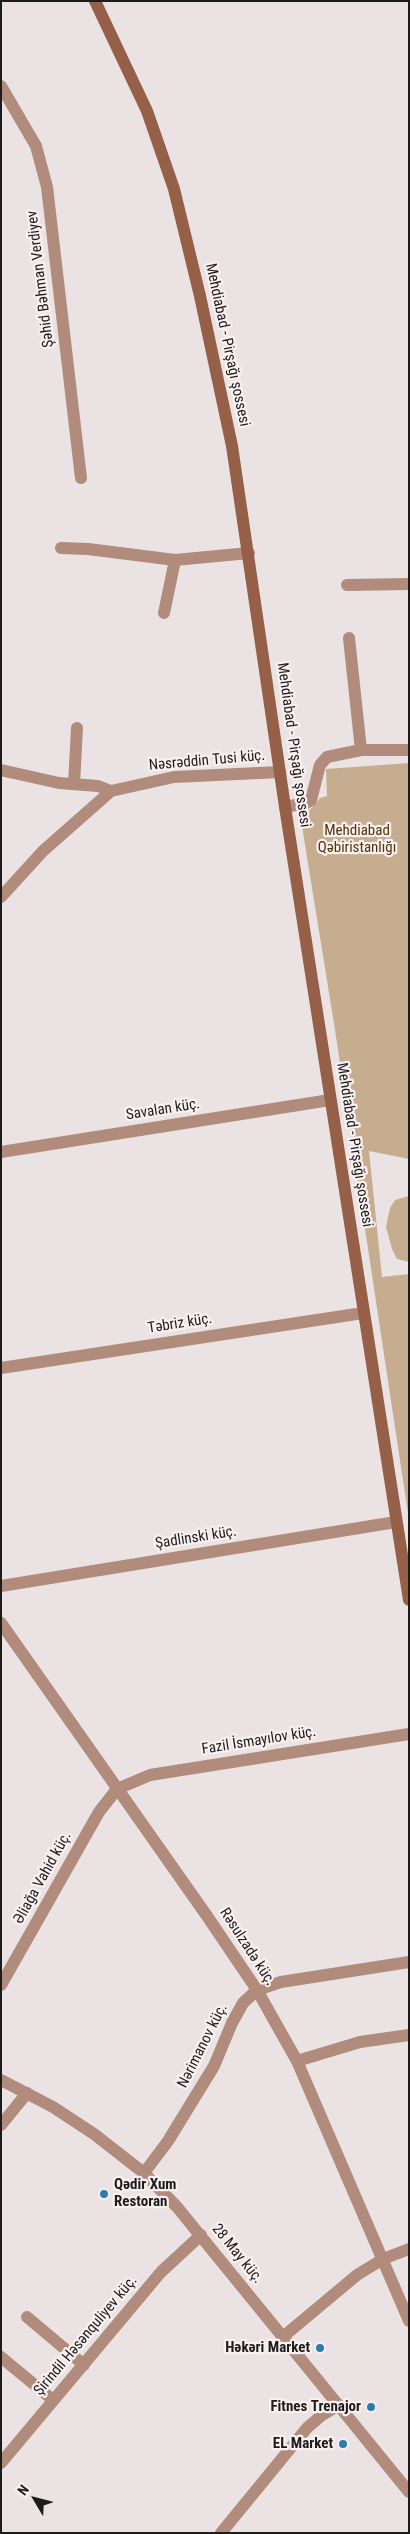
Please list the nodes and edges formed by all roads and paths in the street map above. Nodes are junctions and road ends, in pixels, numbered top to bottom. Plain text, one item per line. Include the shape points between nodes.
1 (95, 1) edge
2 (1, 86) edge
3 (81, 478) dead end
4 (61, 548) dead end
5 (249, 553) junction
6 (176, 560) junction
7 (409, 584) edge
8 (347, 585) dead end
9 (164, 613) dead end
10 (349, 638) dead end
11 (77, 728) dead end
12 (361, 750) junction
13 (409, 750) edge
14 (1, 770) edge
15 (280, 772) junction
16 (74, 784) junction
17 (111, 791) junction
18 (285, 807) junction
19 (1, 897) edge
20 (330, 1100) junction
21 (1, 1152) edge
22 (363, 1313) junction
23 (1, 1368) edge
24 (396, 1522) junction
25 (1, 1586) edge
26 (409, 1600) edge
27 (1, 1623) edge
28 (409, 1734) edge
29 (117, 1789) junction
30 (409, 1962) edge
31 (1, 1985) edge
32 (257, 1990) junction
33 (409, 2036) edge
34 (297, 2061) junction
35 (1, 2080) edge
36 (27, 2093) junction
37 (1, 2125) edge
38 (144, 2172) junction
39 (201, 2235) junction
40 (409, 2249) edge
41 (383, 2259) junction
42 (27, 2317) dead end
43 (409, 2321) edge
44 (284, 2336) junction
45 (1, 2357) edge
46 (84, 2365) junction
47 (53, 2400) junction
48 (339, 2405) junction
49 (1, 2463) edge
50 (409, 2492) edge
51 (220, 2533) edge

1 - 5 main road, Mehdiabad - Pirşağı şossesi via 147,111 180,212 221,392
2 - 3 street, Şəhid Bəhman Verdiyev via 36,146 47,188
4 - 6 street
5 - 6 street
5 - 15 main road, Mehdiabad - Pirşağı şossesi
6 - 9 street
7 - 8 street
10 - 12 street
11 - 16 street
12 - 13 street
12 - 18 street via 327,757 320,765 311,800
14 - 16 street
15 - 17 street, Nəsrəddin Tusi küç. via 174,777
15 - 18 main road, Mehdiabad - Pirşağı şossesi
16 - 17 street
17 - 19 street, Nəsrəddin Tusi küç. via 43,851
18 - 20 main road, Mehdiabad - Pirşağı şossesi
20 - 21 street, Savalan küç.
20 - 22 main road, Mehdiabad - Pirşağı şossesi
22 - 23 street, Təbriz küç.
22 - 24 main road, Mehdiabad - Pirşağı şossesi
24 - 25 street, Şadlinski küç.
24 - 26 main road, Mehdiabad - Pirşağı şossesi
27 - 29 street, Rəsulzadə küç.
28 - 29 street, Fazil İsmayılov küç. via 150,1775
29 - 31 street, Əliağa Vahid küç. via 99,1812
29 - 32 street, Rəsulzadə küç.
30 - 32 street, Nərimanov küç. via 281,1982
32 - 34 street, Rəsulzadə küç.
32 - 38 street, Nərimanov küç. via 243,2003 214,2066
33 - 34 street via 360,2042
34 - 41 street, Rəsulzadə küç.
35 - 36 street, 28 May küç.
36 - 37 street
36 - 38 street, 28 May küç. via 94,2134
38 - 39 street, 28 May küç.
39 - 44 street, 28 May küç.
39 - 46 street, Şirindil Həsənquliyev küç. via 162,2272
40 - 41 street
41 - 43 street, Rəsulzadə küç.
41 - 44 street via 357,2275
42 - 46 street
44 - 48 street, 28 May küç.
45 - 47 street
46 - 47 street, Şirindil Həsənquliyev küç.
47 - 49 street, Şirindil Həsənquliyev küç.
48 - 50 street, 28 May küç.
48 - 51 street via 306,2428

